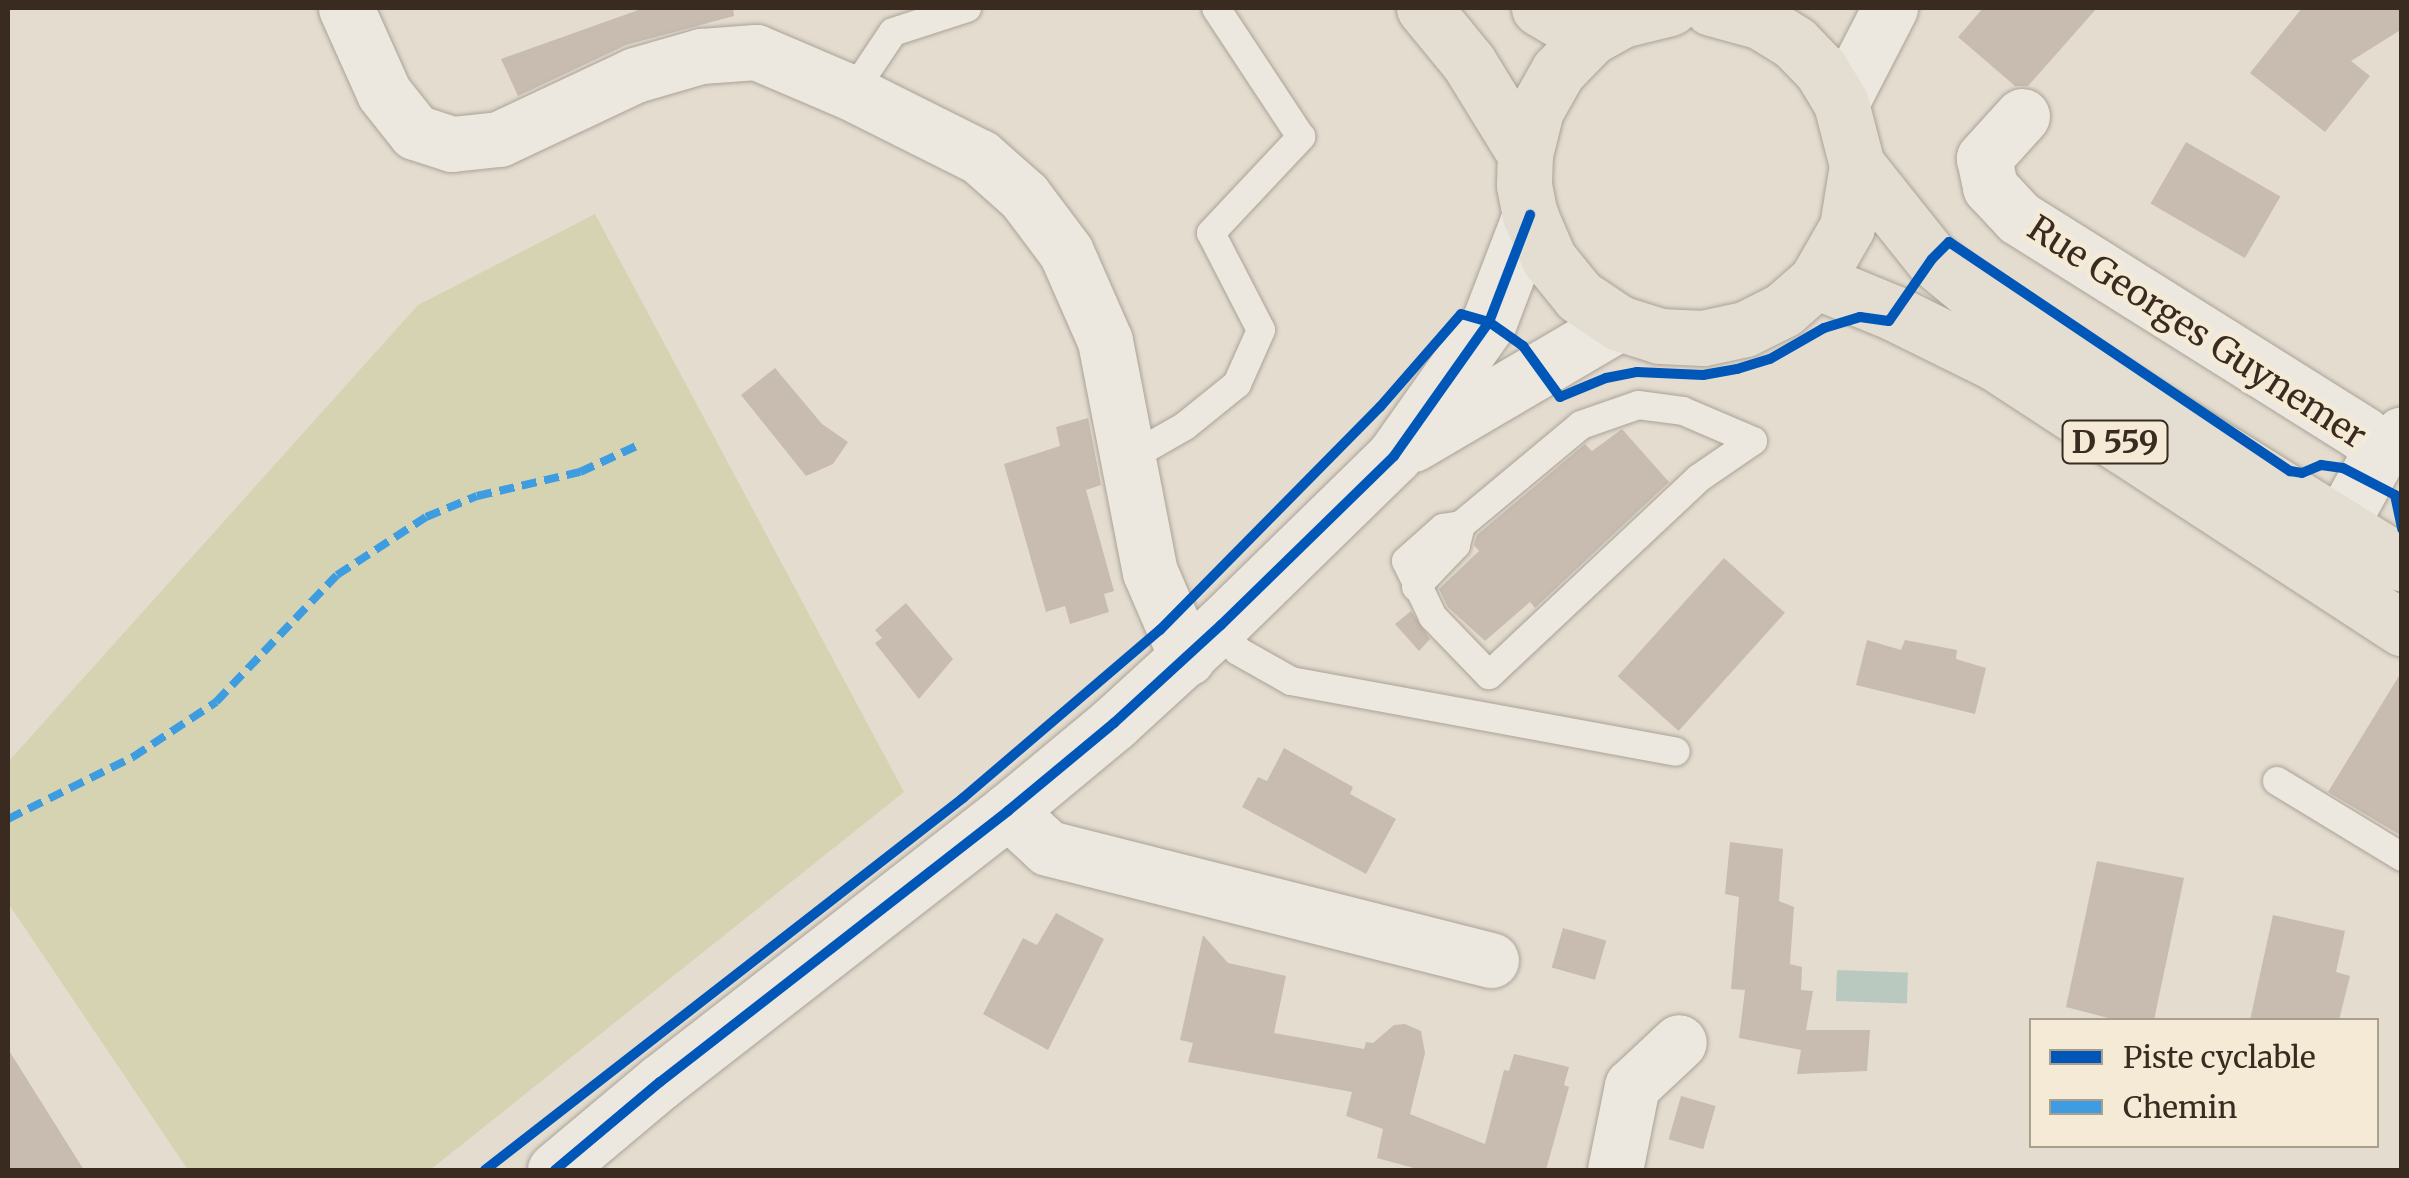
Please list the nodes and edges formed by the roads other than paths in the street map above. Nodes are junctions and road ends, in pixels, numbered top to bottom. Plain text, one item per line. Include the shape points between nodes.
1 (346, 8) edge
2 (967, 8) edge
3 (1216, 8) edge
4 (1424, 8) edge
5 (1540, 8) edge
6 (1670, 8) edge
7 (1711, 8) edge
8 (1890, 8) edge
9 (1780, 15) edge
10 (1590, 38) junction
11 (852, 93) junction
12 (1842, 103) junction
13 (2022, 116) dead end
14 (1524, 154) junction
15 (1856, 165) junction
16 (1530, 215) junction
17 (1816, 282) junction
18 (1619, 322) junction
19 (2391, 443) edge
20 (1394, 456) junction
21 (1128, 458) junction
22 (1461, 525) joint
23 (2341, 527) junction
24 (2402, 563) edge
25 (2314, 573) junction
26 (2402, 628) edge
27 (1204, 642) junction
28 (1676, 752) dead end
29 (2277, 781) dead end
30 (1008, 811) junction
31 (2402, 856) edge
32 (1491, 960) dead end
33 (1678, 1042) dead end
34 (555, 1170) edge
35 (1616, 1170) edge

1 - 11 street via 384,93 415,132 452,144 499,139 635,74 701,56 756,52
2 - 11 lane via 893,32
3 - 21 lane via 1301,137 1211,233 1261,330 1237,384 1185,426
4 - 14 main road via 1469,62
5 - 10 main road
6 - 10 main road via 1622,20
7 - 9 main road
8 - 12 street
9 - 12 main road
10 - 14 main road via 1543,97
11 - 21 street via 980,157 1024,196 1066,252 1105,341
12 - 15 main road
13 - 19 street, Rue Georges Guynemer via 1984,158 1990,187 2019,218 2364,434
14 - 16 main road
15 - 17 main road via 1847,227
15 - 23 main road, D 559 via 1932,258 1990,307
16 - 18 main road via 1548,259 1579,296
16 - 20 street via 1488,322
17 - 18 main road via 1746,329 1704,338 1660,336
17 - 25 main road, D 559 via 1995,363
18 - 20 street
19 - 23 street, Rue Georges Guynemer
20 - 27 street
21 - 27 street via 1150,572
22 - 22 lane via 1581,424 1612,410 1663,406 1754,441 1698,478 1488,675 1432,617 1406,561 1443,528
23 - 24 main road, D 559
23 - 25 street, Rue Georges Guynemer
25 - 26 main road, D 559
27 - 28 lane via 1238,650 1291,682
27 - 30 street
29 - 31 lane
30 - 32 street via 1048,848
30 - 34 street
33 - 35 street via 1632,1086

